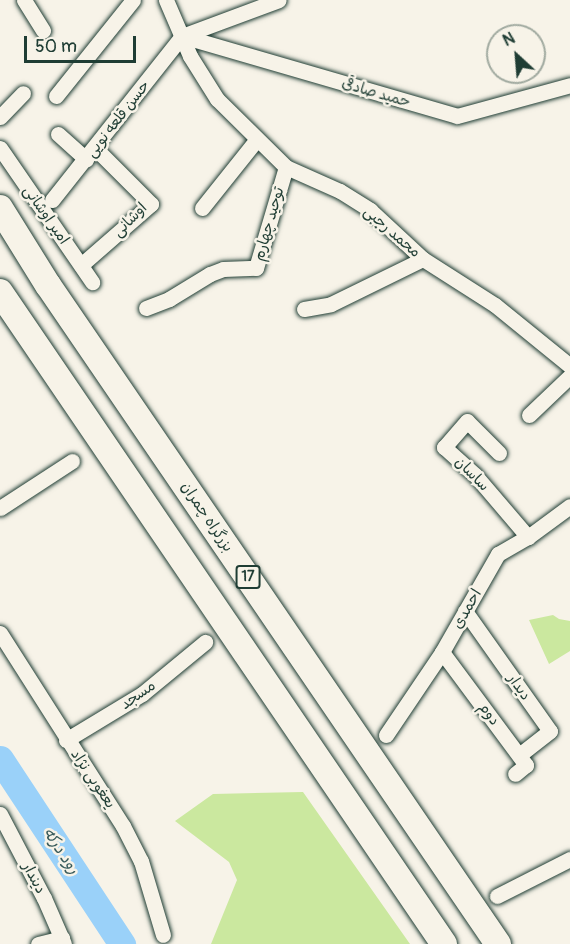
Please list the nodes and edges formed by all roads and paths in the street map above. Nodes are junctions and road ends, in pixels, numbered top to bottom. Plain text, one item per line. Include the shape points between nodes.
1 (24, 0) edge
2 (132, 0) edge
3 (166, 0) edge
4 (279, 0) edge
5 (43, 30) dead end
6 (182, 36) junction
7 (570, 85) edge
8 (23, 93) dead end
9 (56, 96) dead end
10 (0, 117) edge
11 (58, 134) dead end
12 (257, 139) junction
13 (0, 148) edge
14 (90, 154) junction
15 (286, 167) junction
16 (52, 200) dead end
17 (0, 208) edge
18 (202, 208) dead end
19 (423, 259) junction
20 (81, 266) junction
21 (92, 282) dead end
22 (0, 292) edge
23 (146, 308) dead end
24 (304, 309) dead end
25 (570, 366) edge
26 (570, 376) edge
27 (529, 415) dead end
28 (499, 453) dead end
29 (72, 461) dead end
30 (570, 506) edge
31 (0, 508) edge
32 (528, 537) junction
33 (465, 611) junction
34 (0, 633) edge
35 (205, 642) dead end
36 (442, 652) junction
37 (386, 735) dead end
38 (66, 740) junction
39 (519, 755) junction
40 (515, 774) dead end
41 (0, 814) edge
42 (570, 859) edge
43 (496, 896) dead end
44 (163, 935) dead end
45 (63, 941) edge
46 (38, 944) edge
47 (444, 944) edge
48 (498, 944) edge

1 - 5 street
2 - 9 street
3 - 6 street, محمد رجبی
4 - 6 street
6 - 7 street, حمید صادقی via 458,116
6 - 12 street, محمد رجبی via 217,99
6 - 14 street, حسن قلعه نویی
8 - 10 street
11 - 14 street
12 - 15 street, محمد رجبی
12 - 18 street
13 - 20 street, امیر اوشانی
14 - 16 street, حسن قلعه نویی
14 - 20 street, اوشانی via 151,204
15 - 19 street, محمد رجبی via 340,190 370,210
15 - 23 street, توحید چهارم via 256,268 210,273 169,299
17 - 48 highway, بزرگراه چمران / 17
19 - 24 street via 330,304
19 - 25 street, محمد رجبی via 504,312
20 - 21 street, امیر اوشانی
22 - 47 highway
26 - 27 street
28 - 32 street, ساسان via 467,421 444,447 476,476
29 - 31 street
30 - 32 street, احمدی
32 - 33 street, احمدی via 498,554
33 - 36 street, احمدی
33 - 39 street, دیدار via 550,731
34 - 38 street, یعغوبی نژاد
35 - 38 street, مسجد via 142,694
36 - 37 street, احمدی
36 - 39 street, دوم
38 - 44 street, یعغوبی نژاد via 110,802 141,861
39 - 40 street via 526,765
41 - 45 street, دیندار
42 - 43 street
45 - 46 street

